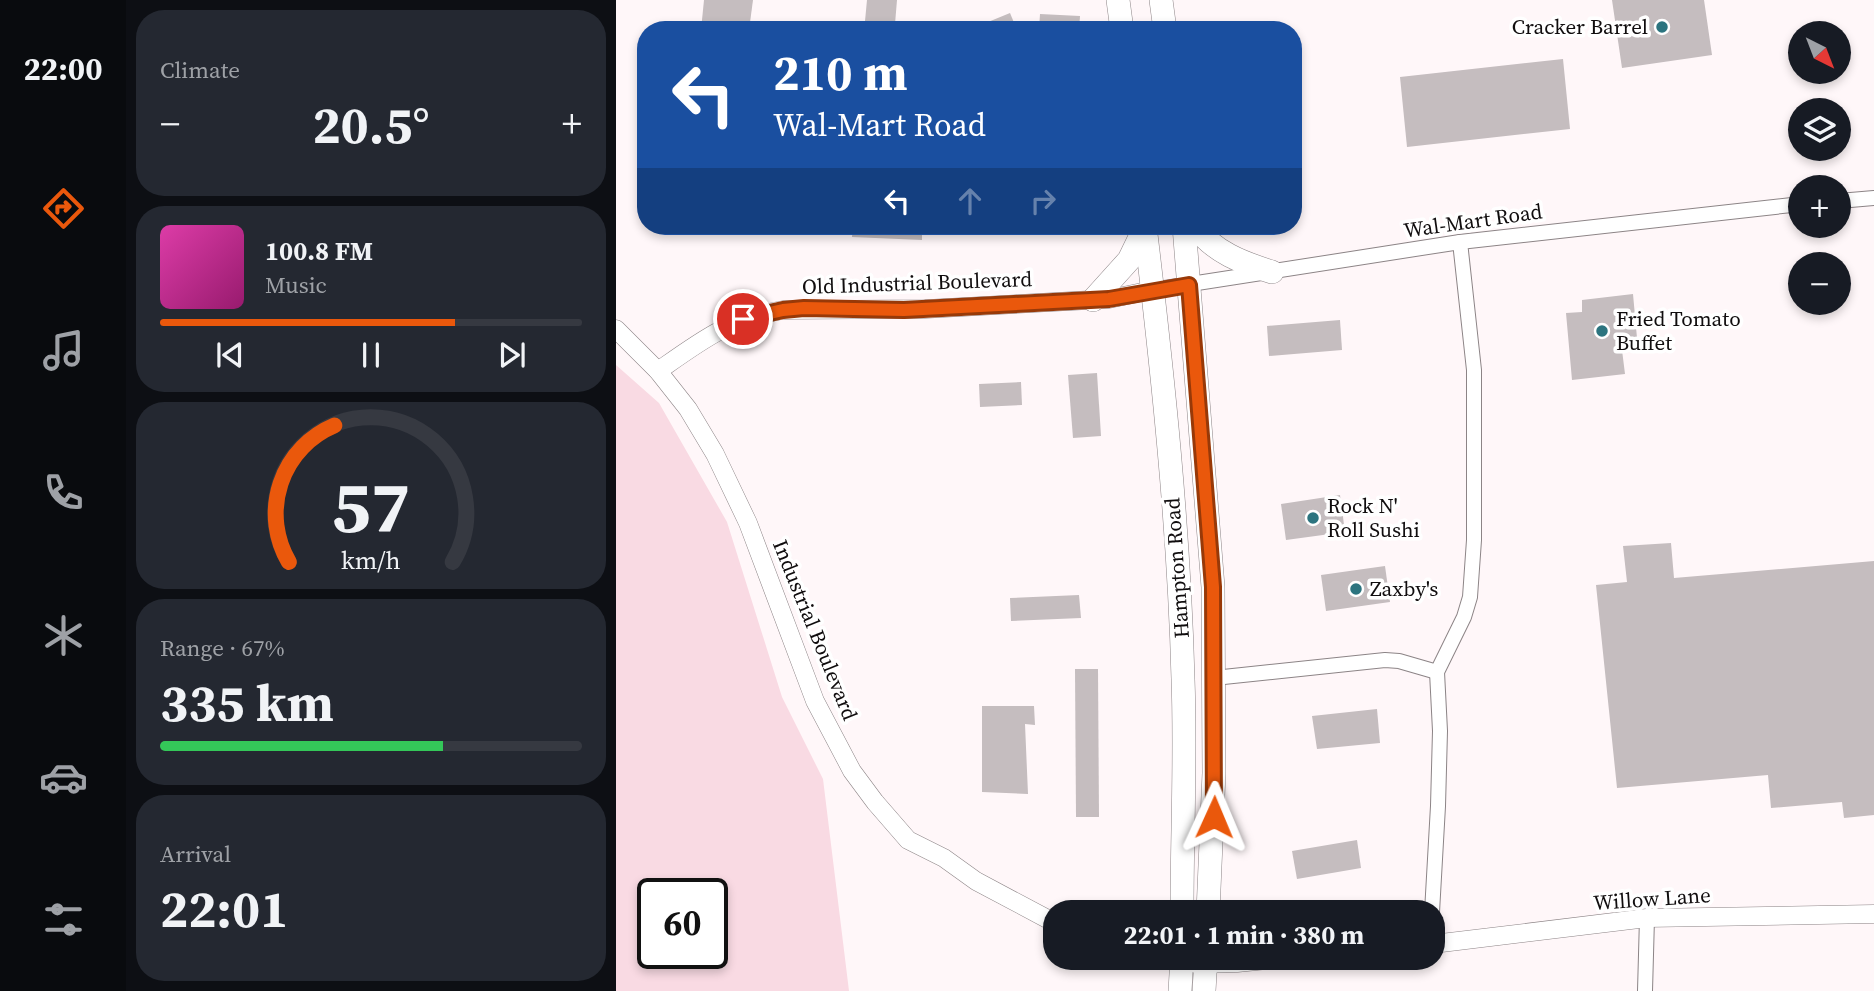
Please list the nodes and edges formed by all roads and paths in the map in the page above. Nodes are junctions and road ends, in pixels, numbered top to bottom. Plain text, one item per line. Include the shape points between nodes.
1 (1118, 0) edge
2 (1161, 0) edge
3 (1121, 21) edge
4 (1164, 21) edge
5 (1874, 198) edge
6 (1851, 200) edge
7 (1788, 205) edge
8 (1141, 235) edge
9 (1146, 235) edge
10 (1185, 235) edge
11 (1203, 235) edge
12 (1460, 242) junction
13 (1272, 272) junction
14 (1189, 285) junction
15 (1152, 290) junction
16 (1093, 300) junction
17 (616, 329) edge
18 (658, 372) junction
19 (1437, 672) junction
20 (1214, 678) junction
21 (1182, 900) edge
22 (1210, 900) edge
23 (1433, 900) edge
24 (1874, 914) edge
25 (1043, 917) edge
26 (1647, 918) junction
27 (1445, 943) edge
28 (1180, 970) edge
29 (1205, 970) edge
30 (1180, 991) edge
31 (1203, 991) edge
32 (1645, 991) edge

1 - 3 main road
2 - 4 main road
5 - 6 street
7 - 12 street, Wal-Mart Road
8 - 16 main road via 1129,260
9 - 15 main road, Hampton Road
10 - 14 main road, Hampton Road
11 - 13 main road via 1220,251
12 - 13 street, Wal-Mart Road
12 - 19 street via 1474,370 1472,568 1464,617
13 - 14 street, Wal-Mart Road
14 - 15 street, Wal-Mart Road
14 - 20 main road, Hampton Road via 1213,587
15 - 16 street, Old Industrial Boulevard
15 - 21 main road, Hampton Road via 1179,576 1184,699
16 - 18 street, Old Industrial Boulevard via 904,310 783,310 724,327
17 - 18 street, Industrial Boulevard
18 - 25 street, Industrial Boulevard via 688,408 715,454 748,523 815,701 852,771 908,840
19 - 20 street via 1385,660
19 - 23 street via 1440,731
20 - 22 main road, Hampton Road
24 - 26 street, Willow Lane
26 - 27 street, Willow Lane
26 - 32 street
28 - 30 main road
29 - 31 main road

